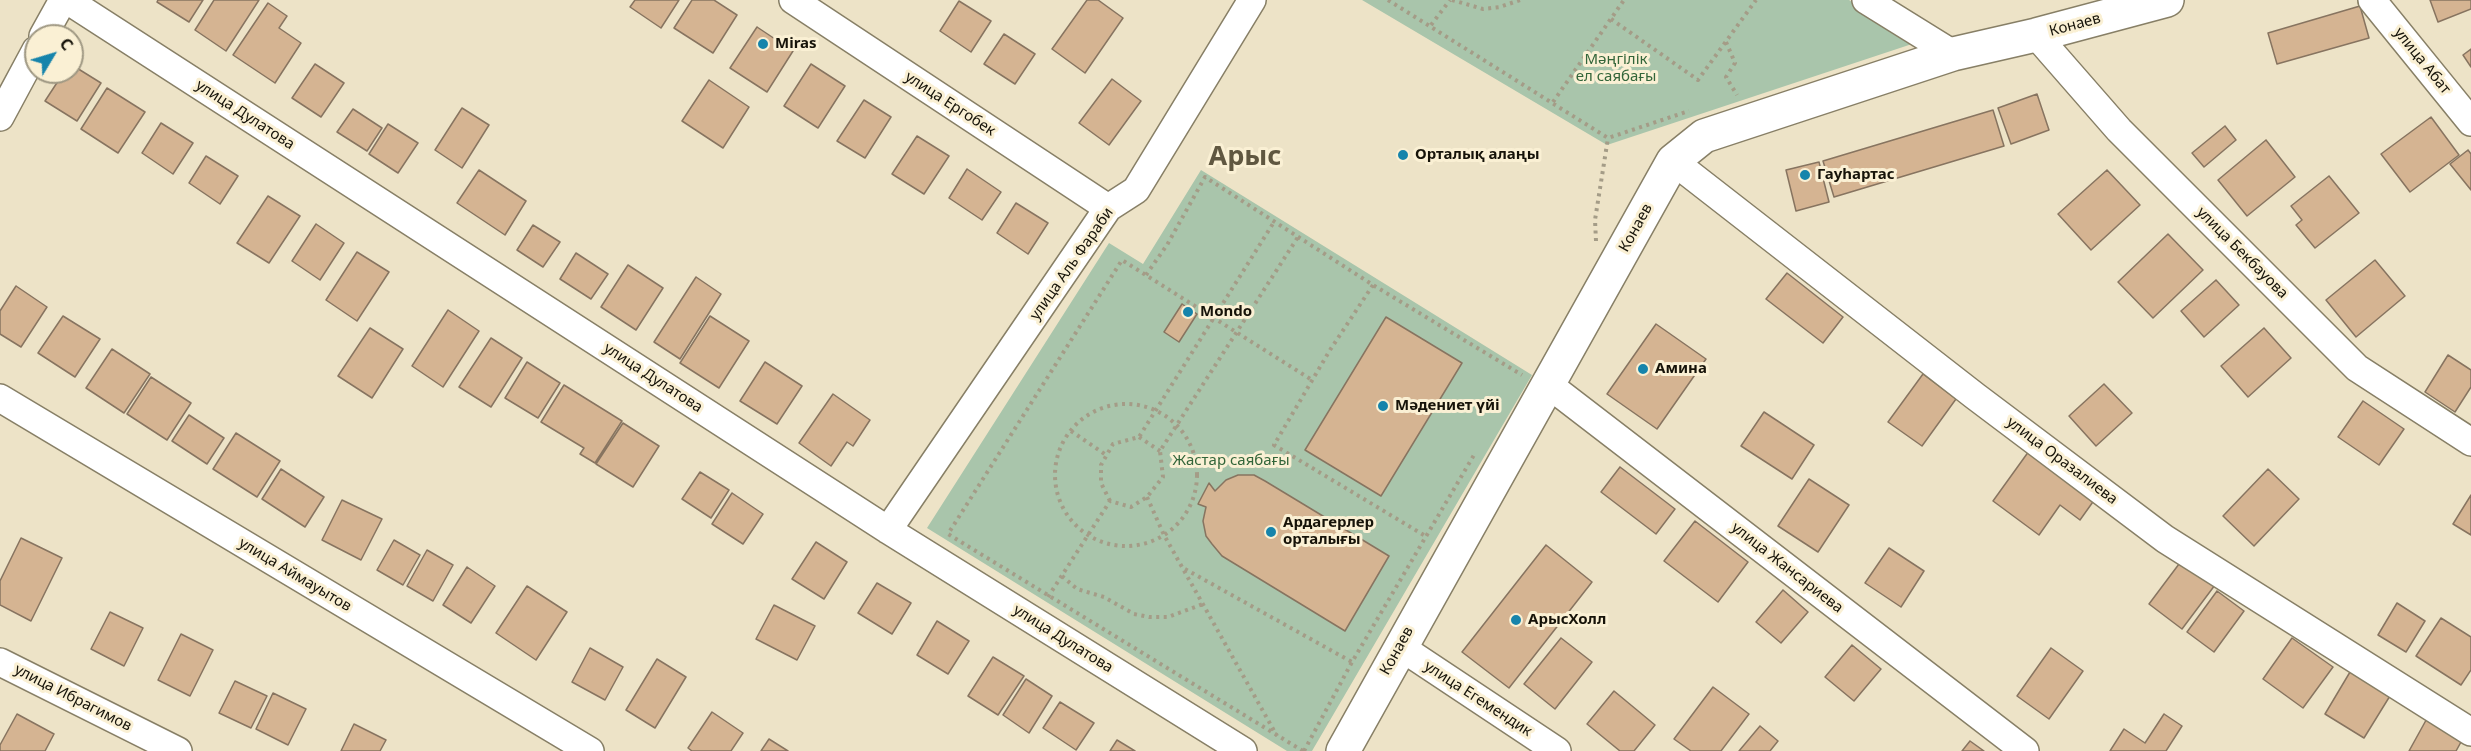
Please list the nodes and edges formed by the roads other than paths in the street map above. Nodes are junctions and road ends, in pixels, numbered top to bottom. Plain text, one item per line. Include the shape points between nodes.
1 (65, 0) edge
2 (793, 0) edge
3 (1252, 0) edge
4 (1866, 0) edge
5 (2167, 0) edge
6 (2372, 0) edge
7 (51, 24) edge
8 (2036, 35) junction
9 (1953, 54) junction
10 (24, 72) edge
11 (0, 117) edge
12 (2471, 122) edge
13 (1673, 161) junction
14 (1108, 208) junction
15 (1533, 375) junction
16 (0, 398) edge
17 (2471, 442) edge
18 (888, 530) junction
19 (1399, 646) junction
20 (0, 662) edge
21 (2471, 732) edge
22 (178, 751) edge
23 (590, 751) edge
24 (1243, 751) edge
25 (1343, 751) edge
26 (1557, 751) edge
27 (2025, 751) edge

1 - 7 street
1 - 18 street, улица Дулатова
2 - 14 street, улица Ергобек
3 - 14 street, улица Аль Фараби via 1136,190
4 - 9 street
5 - 8 main road, Конаев
6 - 12 street, улица Абат
8 - 9 main road, Конаев
8 - 17 street, улица Бекбауова via 2119,130 2357,368
9 - 13 main road, Конаев via 1704,136
10 - 11 street
13 - 15 main road, Конаев
13 - 21 street, улица Оразалиева via 2165,539
14 - 18 street, улица Аль Фараби
15 - 19 main road, Конаев
15 - 27 street, улица Жансариева
16 - 23 street, улица Аймауытов
18 - 24 street, улица Дулатова
19 - 25 main road, Конаев
19 - 26 street, улица Егемендик
20 - 22 street, улица Ибрагимов

